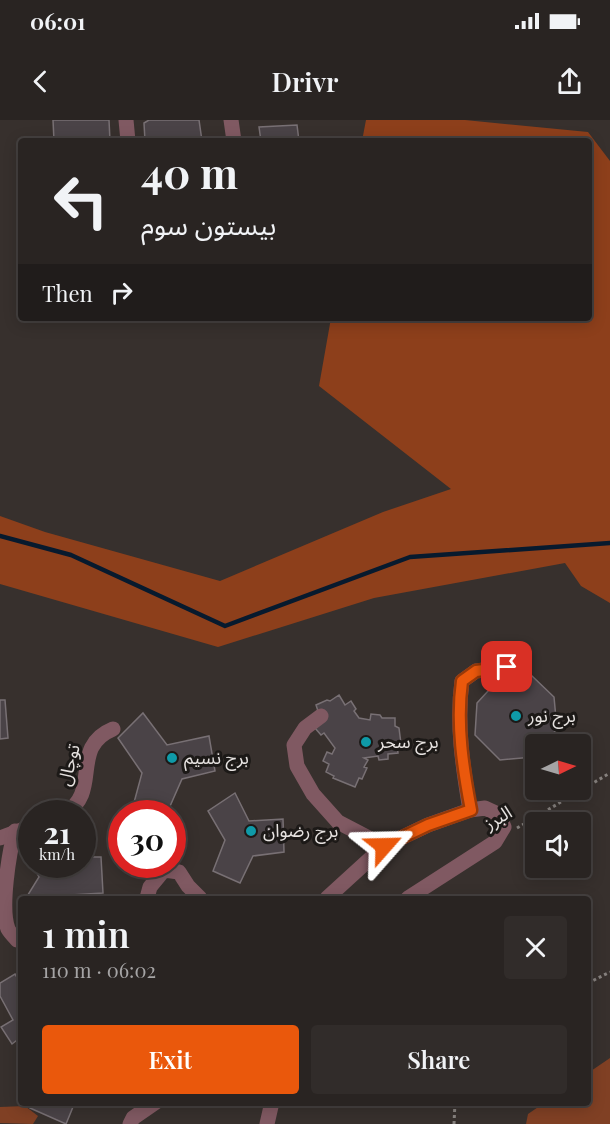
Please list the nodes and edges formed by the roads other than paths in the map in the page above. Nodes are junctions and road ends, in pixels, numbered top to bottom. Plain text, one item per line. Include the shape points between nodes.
1 (126, 120) edge
2 (235, 120) edge
3 (128, 138) edge
4 (234, 138) edge
5 (507, 667) dead end
6 (321, 716) dead end
7 (113, 729) dead end
8 (81, 800) edge
9 (471, 810) junction
10 (18, 830) edge
11 (15, 831) junction
12 (0, 838) edge
13 (384, 846) junction
14 (148, 896) edge
15 (198, 896) edge
16 (329, 896) edge
17 (411, 896) edge
18 (18, 940) edge
19 (150, 1106) edge
20 (271, 1106) edge
21 (129, 1124) edge
22 (267, 1124) edge

1 - 3 street
2 - 4 street
5 - 9 street via 476,671 462,681 459,720
6 - 13 street via 305,728 294,745 297,766 314,795 338,822
7 - 8 street, توچال via 101,734 92,745
9 - 13 street
9 - 17 street, البرز via 485,808 498,814 504,827 495,842
10 - 11 street
11 - 12 street
11 - 18 street via 6,863 3,899 6,927
13 - 16 street
14 - 15 street via 164,870 179,872
19 - 21 street
20 - 22 street

